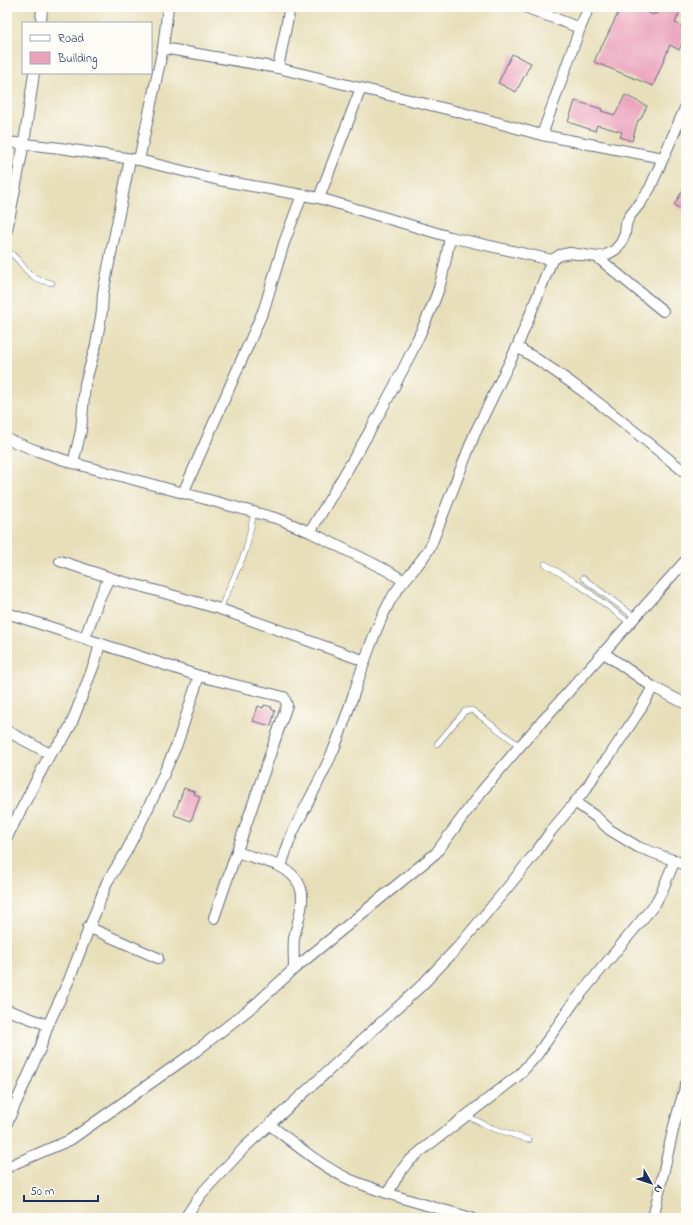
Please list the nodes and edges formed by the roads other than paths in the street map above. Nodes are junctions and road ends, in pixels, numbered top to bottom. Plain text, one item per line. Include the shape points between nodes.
1 (42, 7) edge
2 (168, 7) edge
3 (290, 7) edge
4 (525, 7) edge
5 (589, 7) edge
6 (40, 22) edge
7 (580, 28) junction
8 (163, 48) junction
9 (278, 68) junction
10 (34, 74) edge
11 (361, 88) junction
12 (686, 106) edge
13 (542, 135) junction
14 (7, 142) edge
15 (24, 143) junction
16 (663, 158) junction
17 (135, 159) junction
18 (302, 195) junction
19 (319, 198) junction
20 (7, 230) edge
21 (450, 237) junction
22 (7, 251) edge
23 (597, 257) junction
24 (552, 260) junction
25 (52, 283) dead end
26 (663, 311) dead end
27 (517, 347) junction
28 (7, 439) edge
29 (73, 463) junction
30 (686, 473) edge
31 (183, 493) junction
32 (254, 512) junction
33 (310, 532) junction
34 (686, 560) edge
35 (60, 561) dead end
36 (545, 564) dead end
37 (109, 578) junction
38 (583, 578) dead end
39 (404, 581) junction
40 (220, 609) junction
41 (7, 613) edge
42 (633, 621) junction
43 (86, 638) junction
44 (100, 644) junction
45 (604, 653) junction
46 (365, 661) junction
47 (199, 676) junction
48 (653, 687) junction
49 (686, 704) edge
50 (7, 731) edge
51 (436, 744) dead end
52 (520, 746) junction
53 (50, 754) junction
54 (575, 802) junction
55 (7, 837) edge
56 (237, 852) junction
57 (675, 860) junction
58 (686, 864) edge
59 (281, 866) junction
60 (214, 918) dead end
61 (88, 927) junction
62 (158, 958) dead end
63 (294, 969) junction
64 (7, 1010) edge
65 (48, 1025) junction
66 (686, 1084) edge
67 (466, 1116) junction
68 (7, 1123) edge
69 (270, 1125) junction
70 (529, 1140) dead end
71 (7, 1168) edge
72 (388, 1193) junction
73 (185, 1218) edge
74 (471, 1218) edge
75 (652, 1218) edge

1 - 6 street
2 - 8 street
3 - 9 street
4 - 7 street
5 - 7 street
7 - 13 street
8 - 9 street
8 - 17 street
9 - 11 street
10 - 15 street
11 - 13 street
11 - 19 street
12 - 16 street
13 - 16 street
14 - 15 street
15 - 17 street
15 - 20 street
16 - 23 street via 646,194 629,217 621,243 615,250
17 - 18 street via 219,180
17 - 29 street via 103,293 96,345 85,384 81,431
18 - 19 street
18 - 31 street via 284,243 264,310
19 - 21 street
21 - 24 street
21 - 33 street via 439,288 406,363 384,406
22 - 25 lane via 35,278
23 - 24 street via 570,253
23 - 26 street
24 - 27 street
27 - 30 street via 581,389
27 - 39 street via 475,433 431,545
28 - 29 street
29 - 31 street
31 - 32 street
32 - 33 street
32 - 40 lane via 246,550
33 - 39 street
34 - 42 street
35 - 37 street
36 - 42 lane
37 - 40 street
37 - 43 street via 98,601
38 - 42 lane
39 - 46 street via 391,600
40 - 46 street
41 - 43 street
42 - 45 street
43 - 44 street
44 - 47 street
44 - 53 street via 71,726
45 - 48 street
45 - 52 street
46 - 59 street via 334,749 292,834
47 - 56 street via 284,697 287,704
47 - 61 street via 177,744 155,794 126,852 107,882
48 - 49 street
48 - 54 street via 608,758
50 - 53 street
51 - 52 lane via 465,711 472,710
52 - 63 street via 481,792 436,853
53 - 55 street
54 - 57 street via 610,830 638,847
54 - 69 street via 508,887 421,986
56 - 59 street
56 - 60 street
57 - 58 street
57 - 67 street via 654,904 574,1002 530,1064
59 - 63 street via 294,876 303,894 294,940
61 - 62 street
61 - 65 street via 69,980
63 - 71 street via 257,1003 196,1051 70,1140
64 - 65 street
65 - 68 street
66 - 75 street
67 - 70 lane
67 - 72 street via 407,1163
69 - 72 street via 315,1159 343,1176
69 - 73 street via 245,1147 201,1194
72 - 74 street

